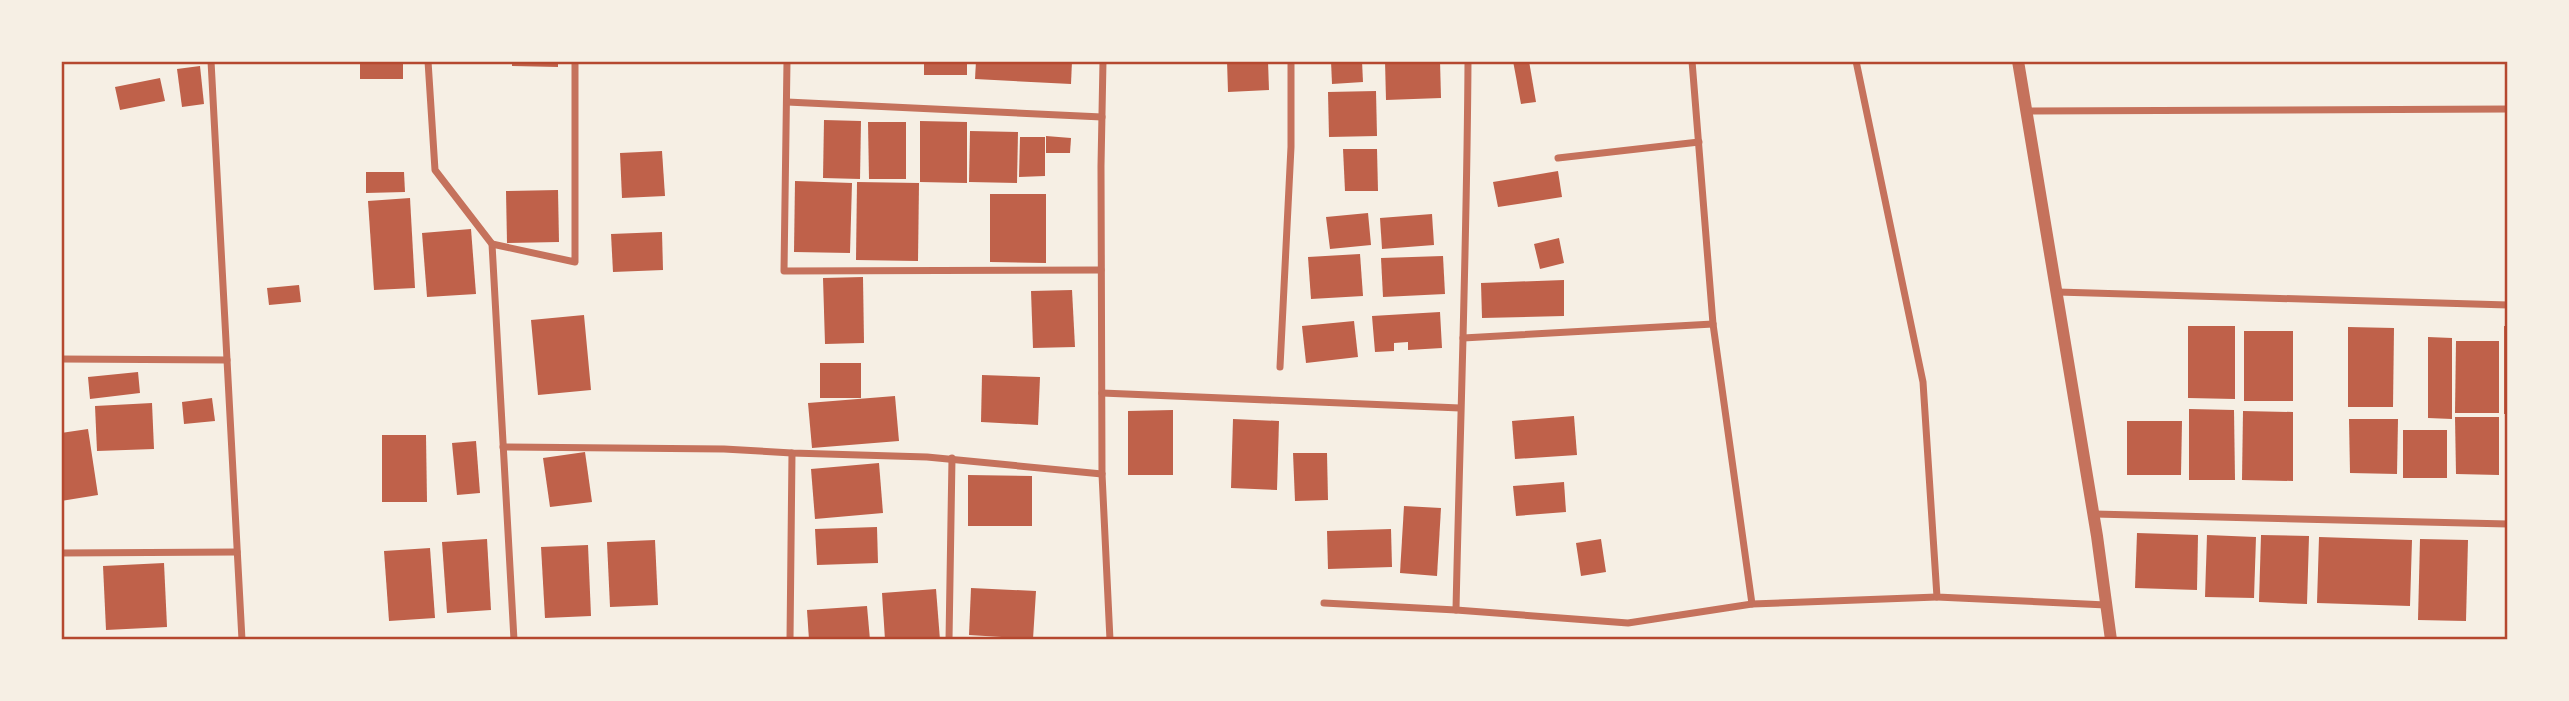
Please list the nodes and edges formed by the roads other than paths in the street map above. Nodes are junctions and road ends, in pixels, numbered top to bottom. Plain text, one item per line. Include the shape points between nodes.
1 (211, 61) edge
2 (428, 61) edge
3 (575, 61) edge
4 (787, 61) edge
5 (1103, 61) edge
6 (1291, 61) edge
7 (1468, 61) edge
8 (1692, 61) edge
9 (1856, 61) edge
10 (2018, 61) edge
11 (787, 102) junction
12 (2508, 109) edge
13 (2027, 111) junction
14 (1102, 117) junction
15 (1699, 142) junction
16 (1558, 158) dead end
17 (492, 244) junction
18 (1101, 270) junction
19 (2057, 292) junction
20 (2508, 305) edge
21 (1713, 324) junction
22 (1463, 338) junction
23 (61, 359) edge
24 (227, 360) junction
25 (1280, 367) dead end
26 (1102, 393) junction
27 (1460, 408) junction
28 (503, 447) junction
29 (792, 453) junction
30 (952, 458) junction
31 (1102, 474) junction
32 (2094, 514) junction
33 (2508, 524) edge
34 (237, 552) junction
35 (61, 553) edge
36 (1937, 597) junction
37 (1325, 603) dead end
38 (1752, 604) junction
39 (2106, 605) junction
40 (1456, 610) junction
41 (242, 640) edge
42 (514, 640) edge
43 (790, 640) edge
44 (949, 640) edge
45 (1110, 640) edge
46 (2111, 640) edge

1 - 24 street
2 - 17 street via 436,170
3 - 17 street via 575,262
4 - 11 street
5 - 14 street
6 - 25 street via 1292,147
7 - 22 street
8 - 15 street
9 - 36 street via 1923,382
10 - 13 street
11 - 14 street
11 - 18 street via 784,271
12 - 13 street
13 - 19 street
14 - 18 street
15 - 16 street
15 - 21 street
17 - 28 street
18 - 26 street
19 - 20 street
19 - 32 street
21 - 22 street
21 - 38 street
22 - 27 street
23 - 24 street
24 - 34 street
26 - 27 street
26 - 31 street
27 - 40 street
28 - 29 street
28 - 42 street
29 - 30 street
29 - 43 street
30 - 31 street
30 - 44 street
31 - 45 street
32 - 33 street
32 - 39 street
34 - 35 street
34 - 41 street
36 - 38 street
36 - 39 street
37 - 40 street
38 - 40 street via 1628,623
39 - 46 street

